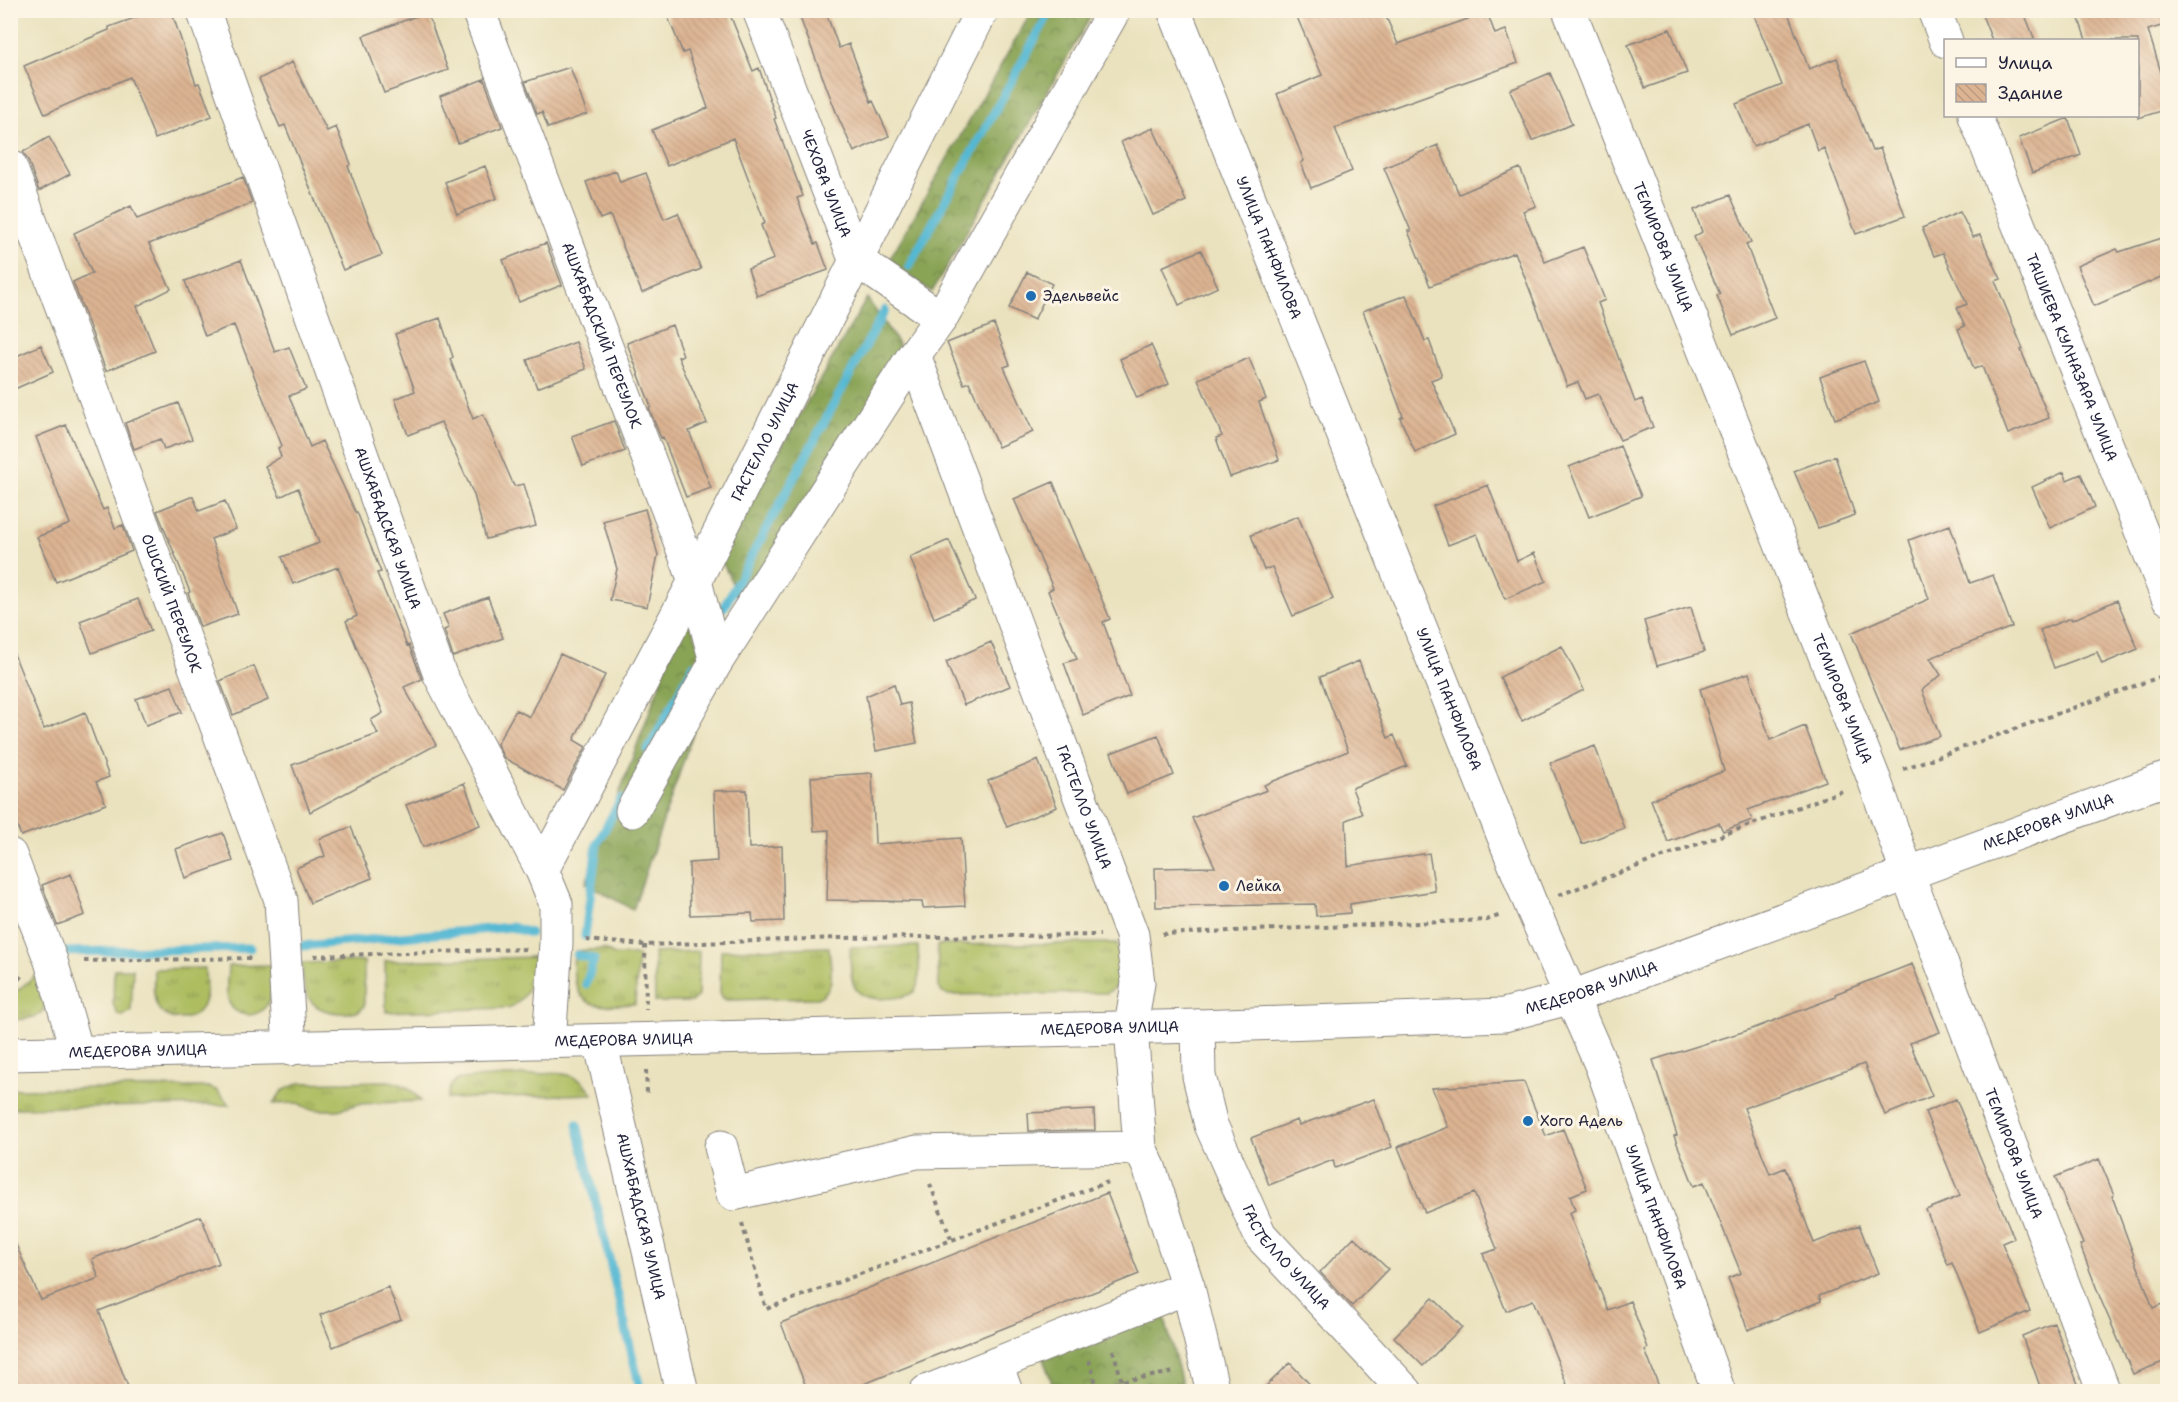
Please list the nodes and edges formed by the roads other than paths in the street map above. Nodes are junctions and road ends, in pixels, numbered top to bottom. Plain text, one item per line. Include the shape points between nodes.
1 (203, 10) edge
2 (478, 10) edge
3 (759, 10) edge
4 (982, 10) edge
5 (1114, 10) edge
6 (1173, 10) edge
7 (1569, 10) edge
8 (1934, 10) edge
9 (1945, 39) edge
10 (1975, 117) edge
11 (10, 166) edge
12 (855, 259) junction
13 (941, 318) junction
14 (914, 355) junction
15 (695, 581) junction
16 (2168, 598) edge
17 (716, 662) junction
18 (2168, 778) edge
19 (632, 812) dead end
20 (10, 855) edge
21 (542, 870) junction
22 (1908, 875) junction
23 (1572, 997) junction
24 (1198, 1026) junction
25 (1131, 1027) junction
26 (600, 1041) junction
27 (549, 1042) junction
28 (290, 1049) junction
29 (77, 1052) junction
30 (10, 1054) edge
31 (721, 1147) dead end
32 (1144, 1157) junction
33 (1188, 1287) junction
34 (1001, 1378) edge
35 (1210, 1379) edge
36 (682, 1392) edge
37 (926, 1392) edge
38 (1406, 1392) edge
39 (1719, 1392) edge
40 (2104, 1392) edge

1 - 21 street, АШХАБАДСКАЯ УЛИЦА via 440,675
2 - 15 street, АШХАБАДСКИЙ ПЕРЕУЛОК
3 - 12 street, ЧЕХОВА УЛИЦА
4 - 12 street, ГАСТЕЛЛО УЛИЦА
5 - 13 street
6 - 23 street, УЛИЦА ПАНФИЛОВА via 1531,905
7 - 22 street, ТЕМИРОВА УЛИЦА via 1874,779
8 - 9 street
10 - 16 street, ТАШИЕВА КУЛНАЗАРА УЛИЦА
11 - 28 street, ОШСКИЙ ПЕРЕУЛОК via 281,900
12 - 13 street
12 - 15 street, ГАСТЕЛЛО УЛИЦА
13 - 14 street
14 - 17 street
14 - 25 street, ГАСТЕЛЛО УЛИЦА via 1132,935 1138,983
15 - 17 street, АШХАБАДСКИЙ ПЕРЕУЛОК
15 - 21 street, ГАСТЕЛЛО УЛИЦА
17 - 19 street
18 - 22 street, МЕДЕРОВА УЛИЦА
20 - 29 street via 51,961
21 - 27 street, АШХАБАДСКАЯ УЛИЦА via 556,904
22 - 23 street, МЕДЕРОВА УЛИЦА
22 - 40 street, ТЕМИРОВА УЛИЦА
23 - 24 street, МЕДЕРОВА УЛИЦА via 1504,1015
23 - 39 street, УЛИЦА ПАНФИЛОВА via 1602,1067
24 - 25 street, МЕДЕРОВА УЛИЦА
24 - 38 street, ГАСТЕЛЛО УЛИЦА via 1199,1076 1211,1125 1260,1235
25 - 26 street, МЕДЕРОВА УЛИЦА
25 - 32 street, ГАСТЕЛЛО УЛИЦА
26 - 27 street, МЕДЕРОВА УЛИЦА
26 - 36 street, АШХАБАДСКАЯ УЛИЦА
27 - 28 street, МЕДЕРОВА УЛИЦА
28 - 29 street, МЕДЕРОВА УЛИЦА
29 - 30 street, МЕДЕРОВА УЛИЦА
31 - 32 street via 733,1194 917,1152
32 - 33 street, ГАСТЕЛЛО УЛИЦА
33 - 34 street via 1104,1321
33 - 35 street, ГАСТЕЛЛО УЛИЦА
34 - 37 street

